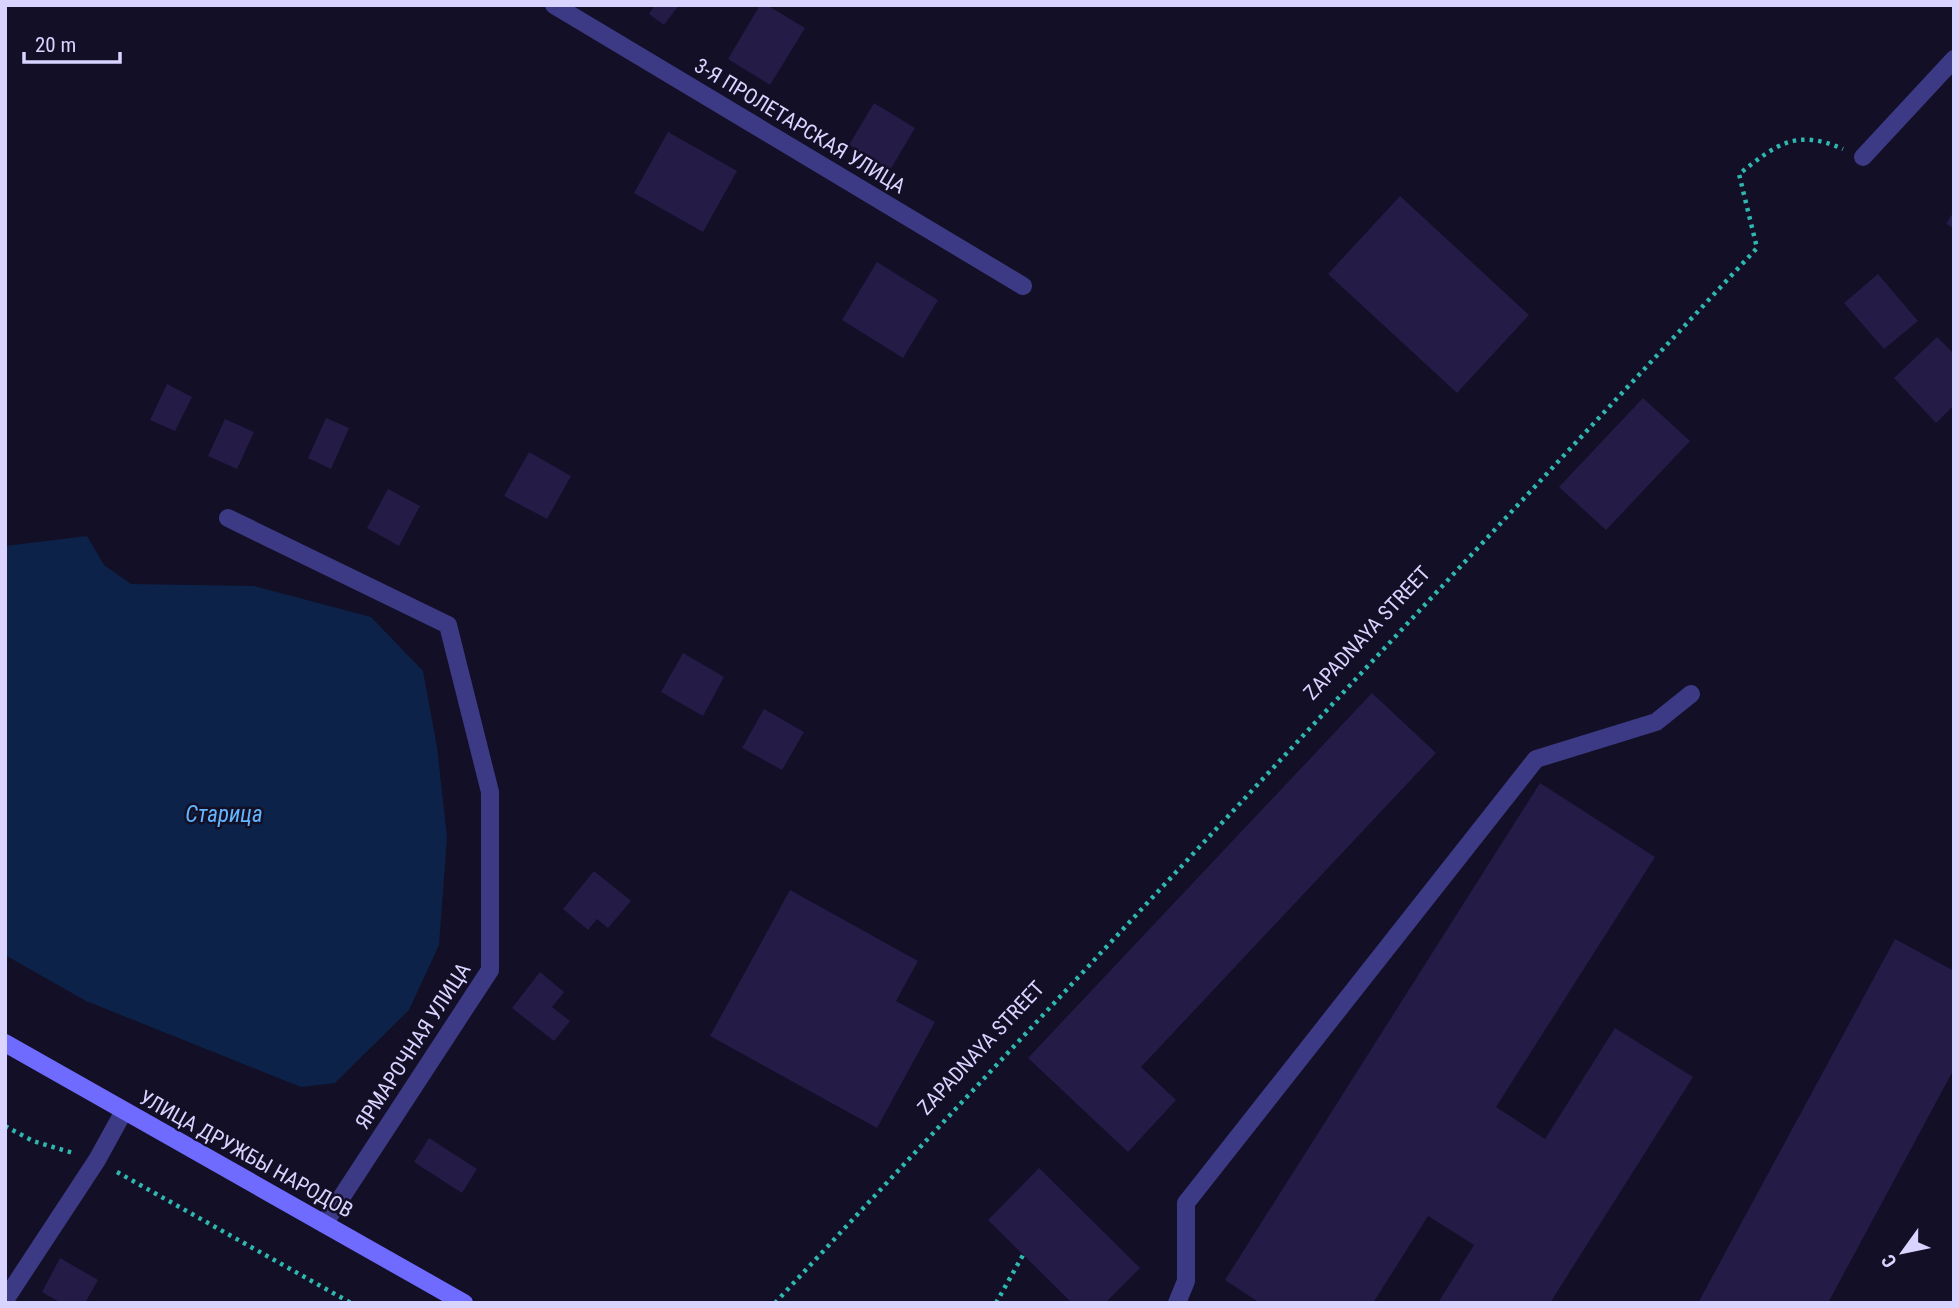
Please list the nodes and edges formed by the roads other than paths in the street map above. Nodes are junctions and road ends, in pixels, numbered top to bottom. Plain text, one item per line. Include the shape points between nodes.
1 (554, 5) edge
2 (1954, 59) edge
3 (1863, 157) road end
4 (1023, 286) dead end
5 (228, 518) dead end
6 (1690, 694) dead end
7 (5, 1043) edge
8 (124, 1111) junction
9 (324, 1224) junction
10 (5, 1300) edge
11 (464, 1303) edge
12 (1177, 1303) edge

1 - 4 street, 3-Я ПРОЛЕТАРСКАЯ УЛИЦА
2 - 3 street
5 - 9 street, ЯРМАРОЧНАЯ УЛИЦА via 449,625 490,792 490,970
6 - 12 street via 1656,722 1536,759 1186,1203 1186,1281
7 - 8 street, УЛИЦА ДРУЖБЫ НАРОДОВ
8 - 9 street, УЛИЦА ДРУЖБЫ НАРОДОВ
8 - 10 street
9 - 11 street, УЛИЦА ДРУЖБЫ НАРОДОВ

